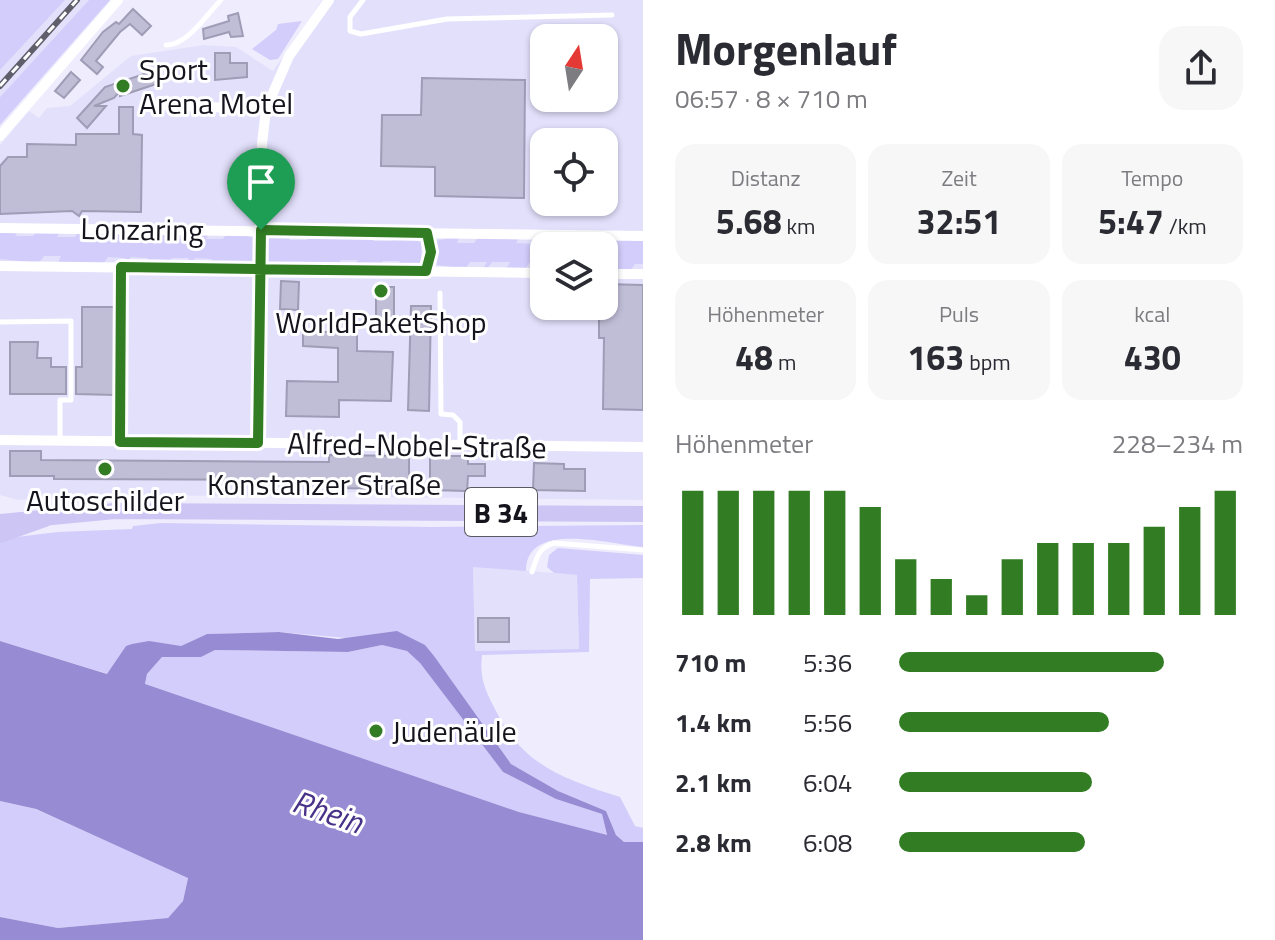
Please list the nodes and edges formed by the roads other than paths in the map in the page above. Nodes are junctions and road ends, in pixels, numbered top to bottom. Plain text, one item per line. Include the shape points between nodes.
1 (118, 0) edge
2 (221, 0) edge
3 (329, 0) edge
4 (363, 0) edge
5 (612, 15) dead end
6 (166, 45) dead end
7 (155, 105) dead end
8 (266, 109) junction
9 (0, 136) edge
10 (0, 228) edge
11 (261, 230) junction
12 (427, 233) junction
13 (643, 236) edge
14 (530, 238) edge
15 (618, 239) edge
16 (0, 266) edge
17 (121, 267) junction
18 (260, 269) junction
19 (426, 271) junction
20 (530, 273) edge
21 (618, 274) edge
22 (643, 274) edge
23 (440, 293) dead end
24 (0, 322) edge
25 (0, 440) edge
26 (60, 441) junction
27 (120, 442) junction
28 (258, 443) junction
29 (460, 446) junction
30 (643, 447) edge
31 (54, 514) junction
32 (643, 514) edge
33 (0, 522) edge
34 (0, 535) edge
35 (643, 550) edge
36 (532, 572) dead end

1 - 9 street
2 - 6 lane via 176,45
3 - 8 street via 289,56
4 - 5 lane via 350,17 350,31 361,34 447,19
7 - 8 street via 220,100
8 - 11 street
10 - 11 street, Lonzaring
11 - 12 street, Lonzaring
11 - 18 street
12 - 14 street, Lonzaring
12 - 19 street via 431,252
13 - 15 street, Lonzaring
16 - 17 street, Lonzaring
17 - 18 street, Lonzaring
17 - 27 lane
18 - 19 street, Lonzaring
18 - 28 street
19 - 20 street, Lonzaring
21 - 22 street
23 - 29 lane via 441,414 460,422
24 - 26 lane via 71,321 71,400 60,400
25 - 26 street, Alfred-Nobel-Straße
26 - 27 street, Alfred-Nobel-Straße
27 - 28 street, Alfred-Nobel-Straße
28 - 29 street, Alfred-Nobel-Straße
29 - 30 street, Alfred-Nobel-Straße
31 - 32 main road, Konstanzer Straße / B 34
31 - 33 main road, Konstanzer Straße / B 34
31 - 34 main road, Konstanzer Straße / B 34
35 - 36 lane via 554,543 543,547

